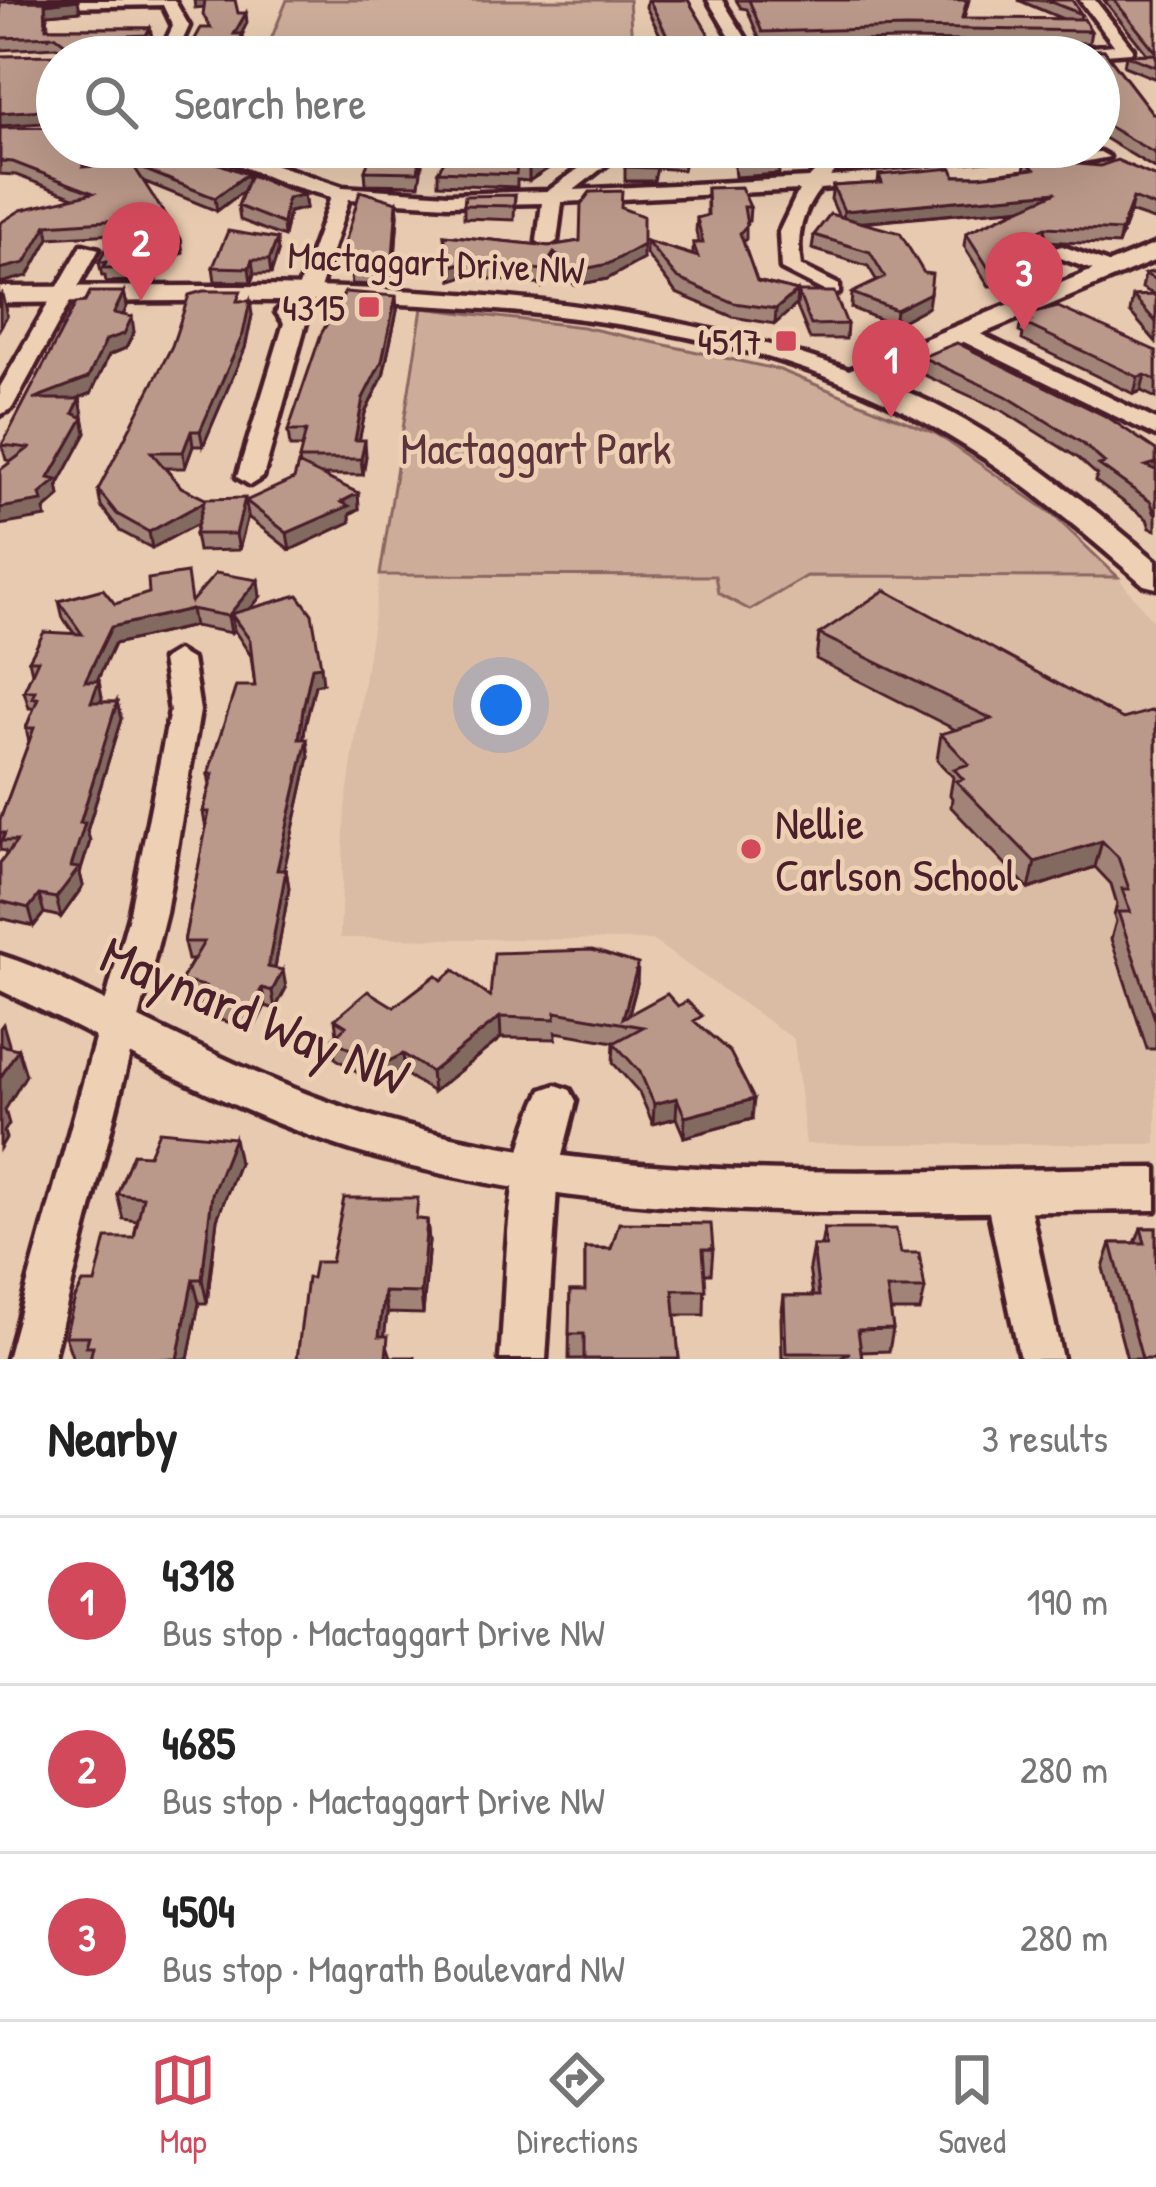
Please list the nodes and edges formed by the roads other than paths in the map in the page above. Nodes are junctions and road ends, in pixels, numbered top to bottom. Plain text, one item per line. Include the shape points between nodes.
1 (167, 0) edge
2 (715, 0) edge
3 (1087, 0) edge
4 (0, 4) edge
5 (177, 36) edge
6 (738, 36) edge
7 (1114, 36) edge
8 (1120, 166) edge
9 (259, 168) edge
10 (591, 168) edge
11 (826, 168) edge
12 (959, 168) edge
13 (1124, 168) edge
14 (808, 186) junction
15 (342, 193) junction
16 (553, 196) junction
17 (547, 241) edge
18 (89, 249) dead end
19 (1156, 251) edge
20 (1061, 252) dead end
21 (1109, 270) junction
22 (832, 289) edge
23 (307, 295) junction
24 (0, 296) edge
25 (60, 296) junction
26 (962, 332) junction
27 (850, 380) junction
28 (0, 408) edge
29 (1156, 429) edge
30 (250, 477) dead end
31 (1156, 578) edge
32 (177, 660) dead end
33 (0, 971) edge
34 (118, 1024) junction
35 (556, 1101) dead end
36 (537, 1172) junction
37 (1005, 1188) junction
38 (1156, 1189) edge
39 (1042, 1354) dead end
40 (30, 1359) edge
41 (523, 1359) edge

1 - 4 street
1 - 5 street via 182,26
2 - 6 street
3 - 7 street
8 - 13 street
9 - 15 street
10 - 16 street
11 - 14 street
12 - 14 street
14 - 16 street
14 - 22 street via 786,227 787,254 791,269
15 - 16 street
15 - 23 street
16 - 17 street
18 - 25 street
19 - 21 street
20 - 21 street
21 - 26 street
23 - 25 street, Mactaggart Drive NW
23 - 27 street, Mactaggart Drive NW via 475,297 588,310 750,345
23 - 30 street via 314,305 295,323
24 - 25 street, Mactaggart Drive NW
25 - 28 street
26 - 27 street
26 - 29 street
27 - 31 street, Mactaggart Drive NW via 1019,464
32 - 34 street via 185,711
33 - 34 street, Maynard Way NW
34 - 36 street, Maynard Way NW via 320,1119
34 - 40 street
35 - 36 street
36 - 37 street, Maynard Way NW via 710,1188
36 - 41 street
37 - 38 street, Maynard Way NW
37 - 39 street

